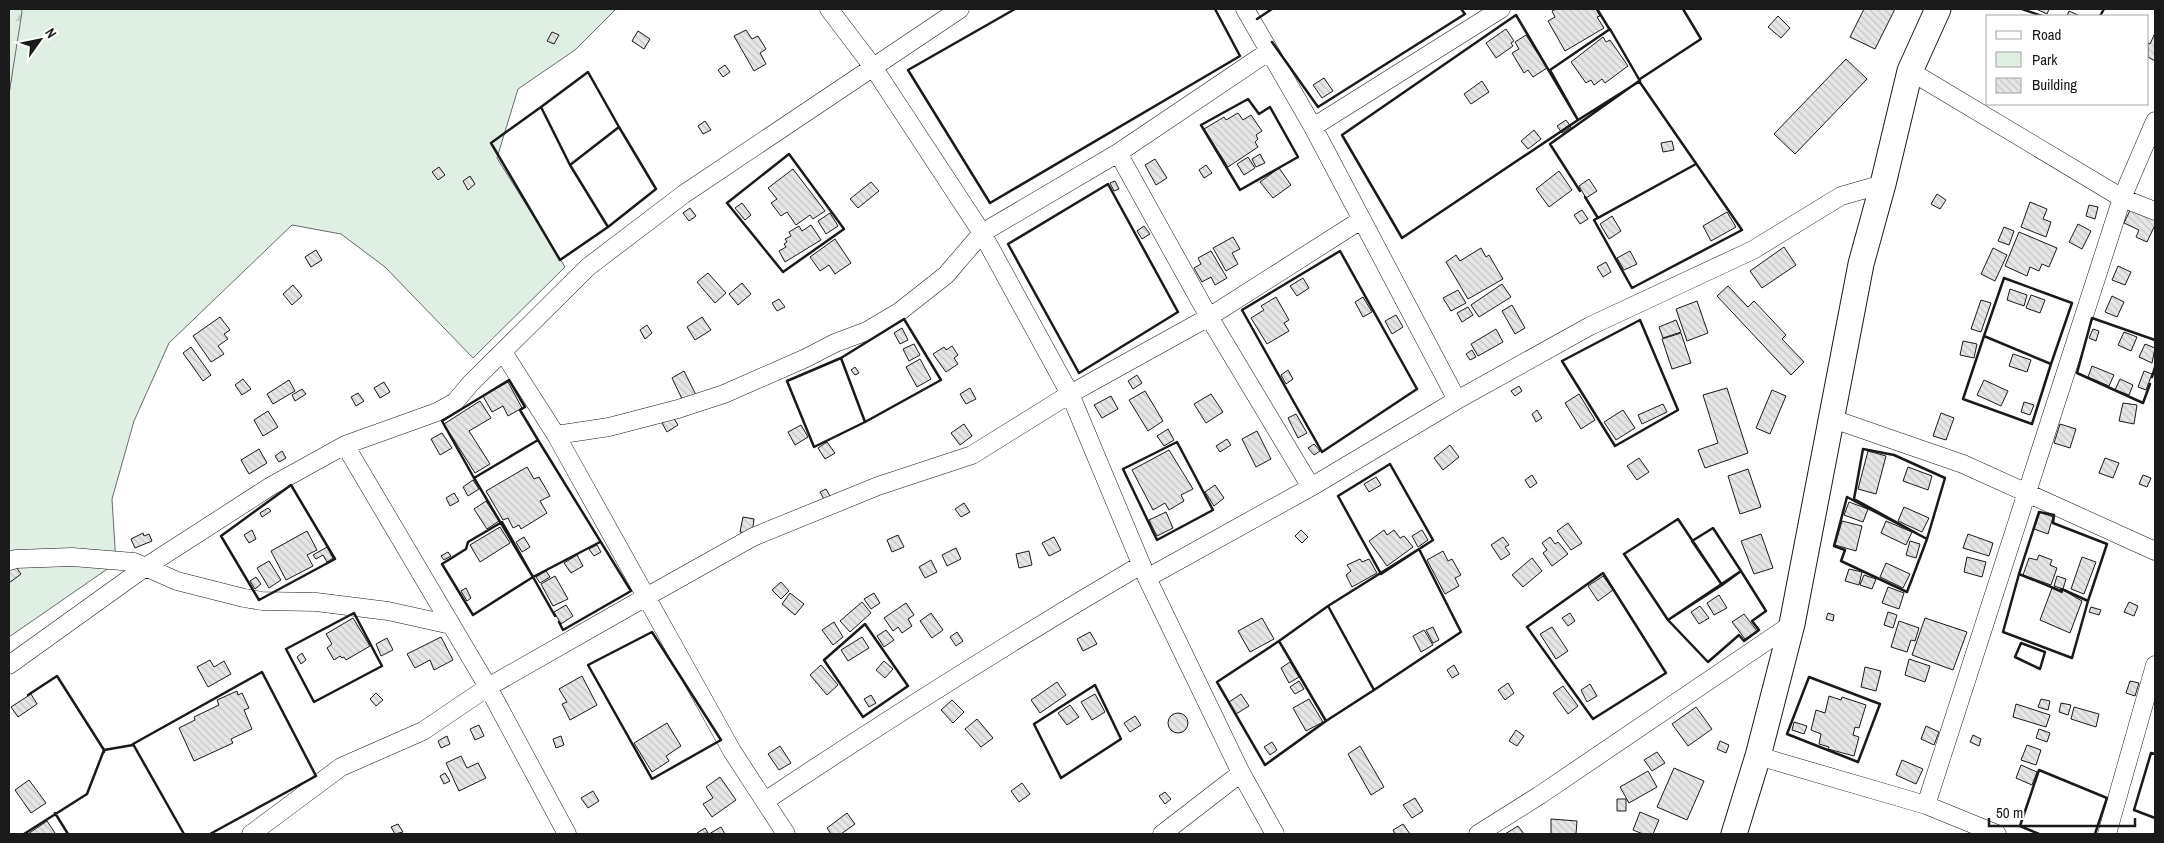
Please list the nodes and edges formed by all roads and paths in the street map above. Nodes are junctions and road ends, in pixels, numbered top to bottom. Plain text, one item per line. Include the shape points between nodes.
1 (829, 9) edge
2 (960, 9) edge
3 (1245, 9) edge
4 (1501, 9) edge
5 (1938, 9) edge
6 (1268, 52) junction
7 (873, 68) junction
8 (1910, 71) junction
9 (2155, 121) edge
10 (1313, 127) junction
11 (1118, 153) junction
12 (1883, 184) junction
13 (2122, 198) junction
14 (2155, 211) edge
15 (1362, 220) junction
16 (982, 233) junction
17 (1209, 317) junction
18 (503, 352) junction
19 (1070, 394) junction
20 (1457, 400) junction
21 (1830, 418) junction
22 (556, 435) junction
23 (345, 445) junction
24 (1311, 487) junction
25 (2027, 492) junction
26 (2155, 551) edge
27 (9, 561) edge
28 (147, 566) junction
29 (1144, 571) junction
30 (646, 596) junction
31 (451, 624) junction
32 (1792, 624) junction
33 (9, 665) edge
34 (2155, 665) edge
35 (488, 687) junction
36 (1758, 756) junction
37 (1241, 773) junction
38 (765, 801) junction
39 (1926, 805) junction
40 (251, 834) edge
41 (567, 834) edge
42 (786, 834) edge
43 (1162, 834) edge
44 (1275, 834) edge
45 (1478, 834) edge
46 (1734, 834) edge
47 (1997, 834) edge
48 (2107, 834) edge

1 - 7 street
2 - 7 street
3 - 6 street
4 - 10 street
5 - 8 street
6 - 10 street
6 - 11 street
7 - 16 street
7 - 18 street via 684,194 588,267
8 - 12 street
8 - 13 street
9 - 13 street
10 - 15 street
11 - 16 street
11 - 17 street
12 - 20 street via 1841,196 1753,250 1590,326
12 - 21 street via 1861,264
13 - 14 street
13 - 25 street
15 - 17 street
15 - 20 street
16 - 19 street
16 - 22 street via 946,275 899,312 867,331 724,394 609,427
17 - 19 street
17 - 24 street
18 - 22 street
18 - 23 street via 455,402 437,412
19 - 29 street
19 - 30 street via 972,454 878,486 753,537
20 - 24 street
21 - 25 street via 1963,464
21 - 32 street
22 - 30 street
23 - 28 street via 271,486
23 - 31 street
24 - 29 street
25 - 26 street
25 - 39 street
27 - 28 street via 72,557
28 - 31 street via 177,581 262,602 316,602 388,611
28 - 33 street
29 - 37 street
29 - 38 street via 1022,635
30 - 35 street
30 - 38 street via 732,751
31 - 35 street
32 - 36 street
32 - 45 street via 1540,796
34 - 48 street
35 - 40 street via 424,731 341,768
35 - 41 street
36 - 39 street
36 - 46 street
37 - 43 street
37 - 44 street
38 - 42 street
39 - 47 street

